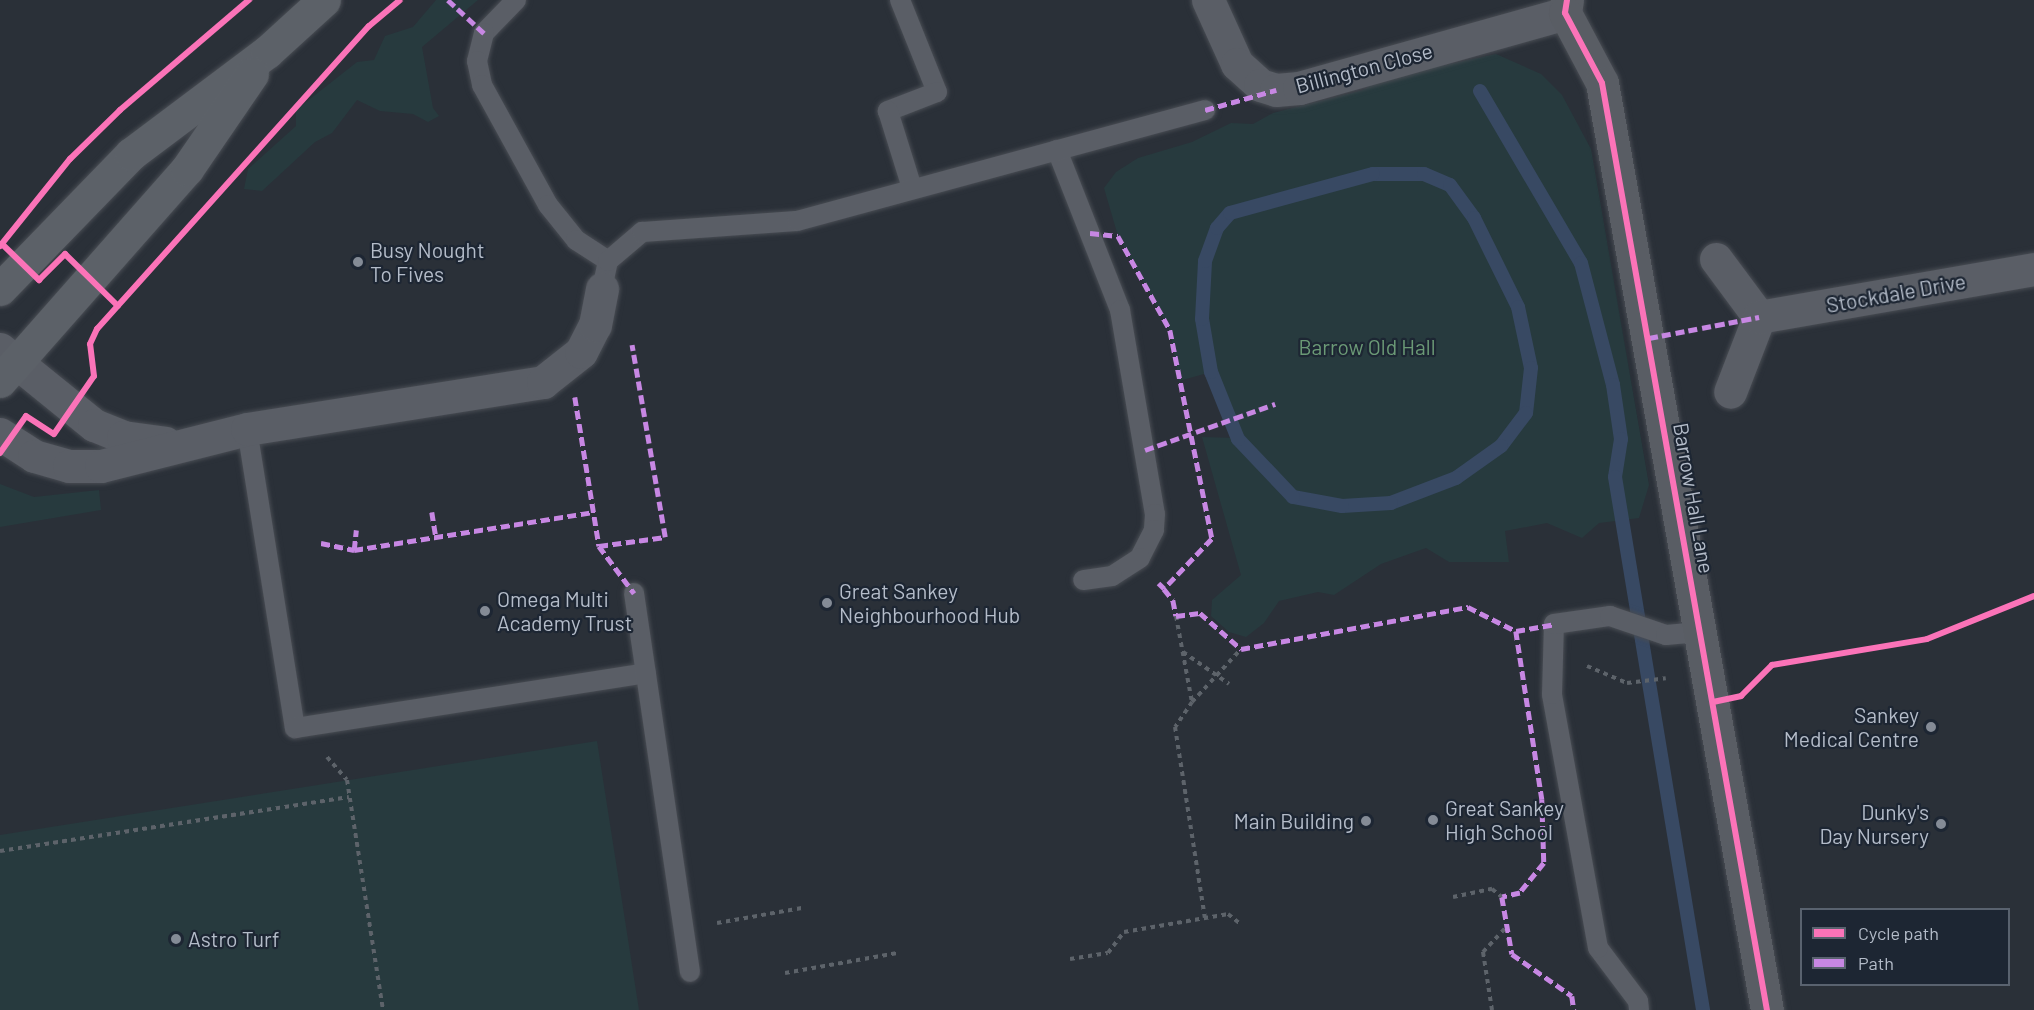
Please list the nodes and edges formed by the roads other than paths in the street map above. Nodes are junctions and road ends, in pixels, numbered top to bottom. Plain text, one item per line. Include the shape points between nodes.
1 (324, 0) edge
2 (516, 0) edge
3 (900, 0) edge
4 (1208, 0) edge
5 (1566, 6) edge
6 (267, 52) junction
7 (1205, 110) dead end
8 (1057, 150) junction
9 (912, 188) junction
10 (1716, 259) dead end
11 (2034, 269) edge
12 (605, 275) junction
13 (0, 289) edge
14 (1759, 317) junction
15 (5, 365) edge
16 (1730, 392) dead end
17 (247, 429) junction
18 (0, 434) edge
19 (174, 444) junction
20 (1083, 580) dead end
21 (634, 593) dead end
22 (1700, 632) junction
23 (646, 673) junction
24 (690, 972) dead end
25 (1639, 1010) edge
26 (1767, 1010) edge

1 - 6 main road
2 - 12 lane via 484,33 477,61 482,85 548,206
3 - 9 lane via 937,92 888,111
4 - 5 street, Billington Close via 1242,70 1260,85 1275,90 1299,88
5 - 22 street, Barrow Hall Lane via 1602,83
6 - 13 main road via 131,154
6 - 15 main road via 187,169
7 - 8 lane
8 - 9 lane
8 - 20 lane via 1120,310 1155,514 1150,544 1140,558 1112,576
9 - 12 lane via 797,221 642,232
10 - 14 street
11 - 14 street, Stockdale Drive
12 - 17 street via 595,325 581,352 543,382
14 - 16 street
15 - 19 street via 94,425 123,436
17 - 19 street
17 - 23 lane via 296,728
18 - 19 street via 34,456 69,466 101,466
21 - 23 lane
22 - 25 lane via 1666,635 1610,616 1554,624 1552,694 1598,948 1638,1000
22 - 26 street, Barrow Hall Lane
23 - 24 lane

